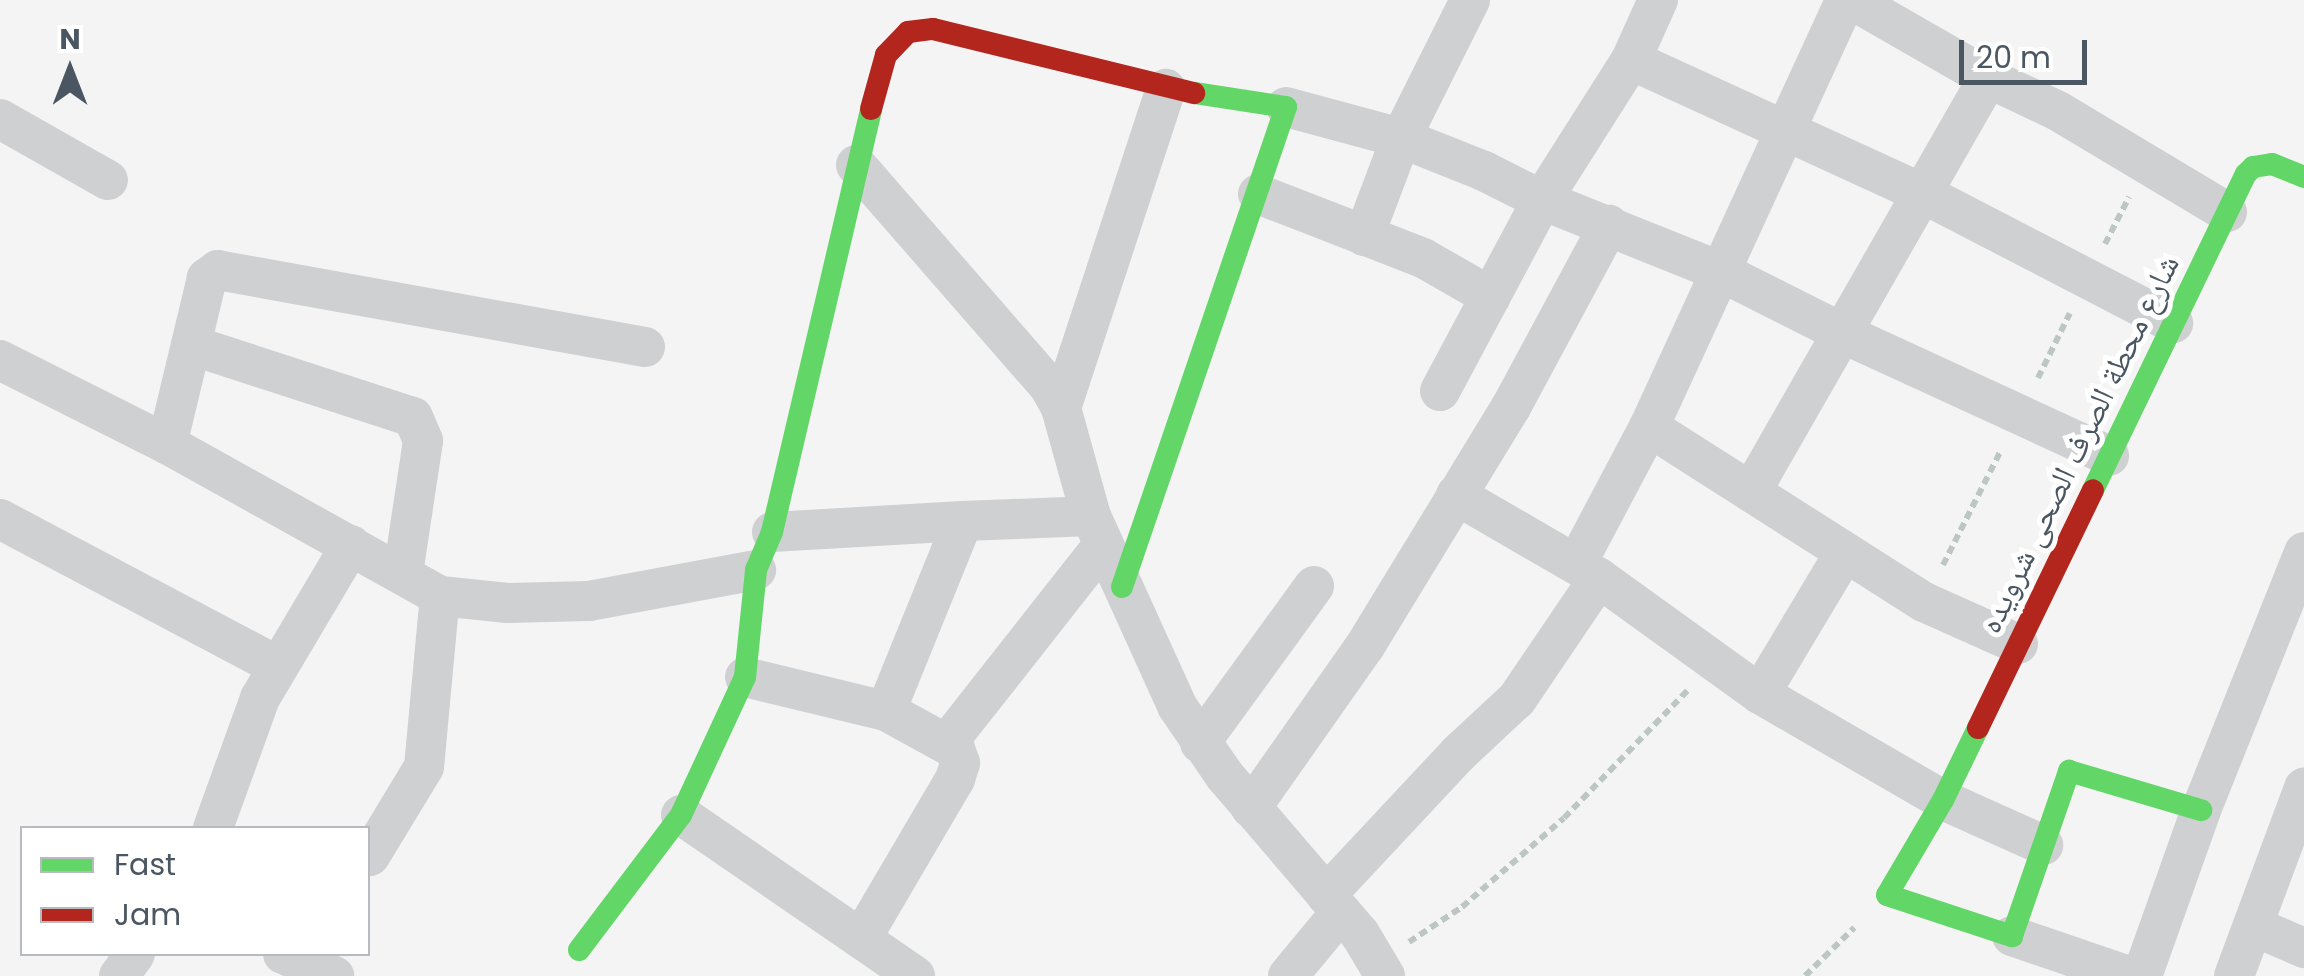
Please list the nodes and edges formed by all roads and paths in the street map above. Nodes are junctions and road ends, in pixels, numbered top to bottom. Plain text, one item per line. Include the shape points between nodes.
1 (1470, 0) edge
2 (1658, 0) edge
3 (1848, 0) edge
4 (1631, 60) junction
5 (1988, 78) junction
6 (1166, 90) junction
7 (1286, 107) junction
8 (0, 119) edge
9 (1785, 128) junction
10 (1401, 138) junction
11 (856, 165) junction
12 (2304, 176) edge
13 (108, 180) dead end
14 (1922, 193) junction
15 (1258, 194) junction
16 (1542, 200) junction
17 (2227, 212) junction
18 (1608, 225) junction
19 (1364, 236) junction
20 (1718, 270) junction
21 (1490, 296) junction
22 (2173, 324) junction
23 (1842, 333) junction
24 (191, 345) junction
25 (646, 348) dead end
26 (0, 360) edge
27 (1440, 391) dead end
28 (1061, 408) junction
29 (1649, 427) junction
30 (167, 444) junction
31 (2109, 456) junction
32 (1750, 492) junction
33 (1456, 494) junction
34 (0, 519) edge
35 (963, 521) junction
36 (1097, 530) junction
37 (772, 532) junction
38 (350, 545) junction
39 (1845, 552) junction
40 (2304, 552) edge
41 (756, 570) junction
42 (1588, 570) junction
43 (402, 574) junction
44 (1314, 586) dead end
45 (1122, 587) junction
46 (440, 596) junction
47 (2018, 644) junction
48 (1714, 662) junction
49 (278, 666) junction
50 (745, 677) junction
51 (1760, 694) junction
52 (886, 711) junction
53 (948, 742) junction
54 (1200, 743) junction
55 (2304, 788) edge
56 (1942, 800) junction
57 (1251, 808) junction
58 (2201, 810) junction
59 (682, 816) junction
60 (214, 826) edge
61 (2044, 845) junction
62 (370, 856) edge
63 (1887, 895) junction
64 (1334, 903) junction
65 (2252, 926) junction
66 (863, 936) junction
67 (2012, 936) junction
68 (2304, 948) edge
69 (579, 950) dead end
70 (288, 956) edge
71 (1380, 967) edge
72 (334, 976) edge
73 (915, 976) edge
74 (1288, 976) edge
75 (1806, 976) edge
76 (2128, 976) edge
77 (2142, 976) edge
78 (2234, 976) edge

1 - 10 street
2 - 4 street
3 - 5 street
3 - 9 street
4 - 9 street
4 - 16 street
5 - 14 street
5 - 17 street
6 - 7 street
6 - 11 street via 974,36 916,30 886,55
6 - 28 street
7 - 10 street
7 - 15 street
8 - 13 street
9 - 14 street
9 - 20 street
10 - 16 street
10 - 19 street
11 - 28 street via 1035,366
11 - 37 street
12 - 17 street, شارع محطة الصرف الصحى شرويده via 2272,164 2253,167
14 - 22 street
14 - 23 street
15 - 19 street
15 - 45 street
16 - 18 street
16 - 21 street
17 - 22 street, شارع محطة الصرف الصحى شرويده
18 - 20 street
18 - 33 street via 1511,407
19 - 21 street via 1423,258
20 - 23 street
20 - 29 street
21 - 27 street
22 - 31 street, شارع محطة الصرف الصحى شرويده
23 - 31 street
23 - 32 street
24 - 25 street via 207,278 227,270
24 - 30 street
24 - 43 street via 413,417 424,441
26 - 30 street
28 - 36 street
29 - 32 street
29 - 42 street
30 - 38 street
31 - 47 street, شارع محطة الصرف الصحى شرويده
32 - 39 street
33 - 42 street
33 - 57 street via 1365,646
34 - 49 street
35 - 36 street
35 - 37 street
35 - 52 street
36 - 45 street
36 - 53 street
37 - 41 street
38 - 43 street
38 - 49 street
39 - 47 street via 1924,602
39 - 51 street
40 - 58 street
41 - 46 street via 588,600 508,603
41 - 50 street
42 - 48 street
42 - 64 street via 1517,700 1459,753
43 - 46 street
44 - 54 street
45 - 54 street
46 - 62 street via 424,767
47 - 56 street, شارع محطة الصرف الصحى شرويده
48 - 51 street
48 - 71 path via 1564,818
49 - 60 street
50 - 52 street
50 - 59 street
51 - 56 street
52 - 53 street
53 - 66 street via 960,763 956,779
54 - 57 street
55 - 65 street
56 - 61 street
56 - 63 street, شارع محطة الصرف الصحى شرويده
57 - 64 street
58 - 61 street via 2069,771
58 - 77 street
59 - 66 street
59 - 69 street
61 - 67 street
63 - 67 street
63 - 75 path
64 - 71 street
64 - 74 street
65 - 68 street
65 - 78 street
66 - 73 street
67 - 76 street
70 - 72 street

